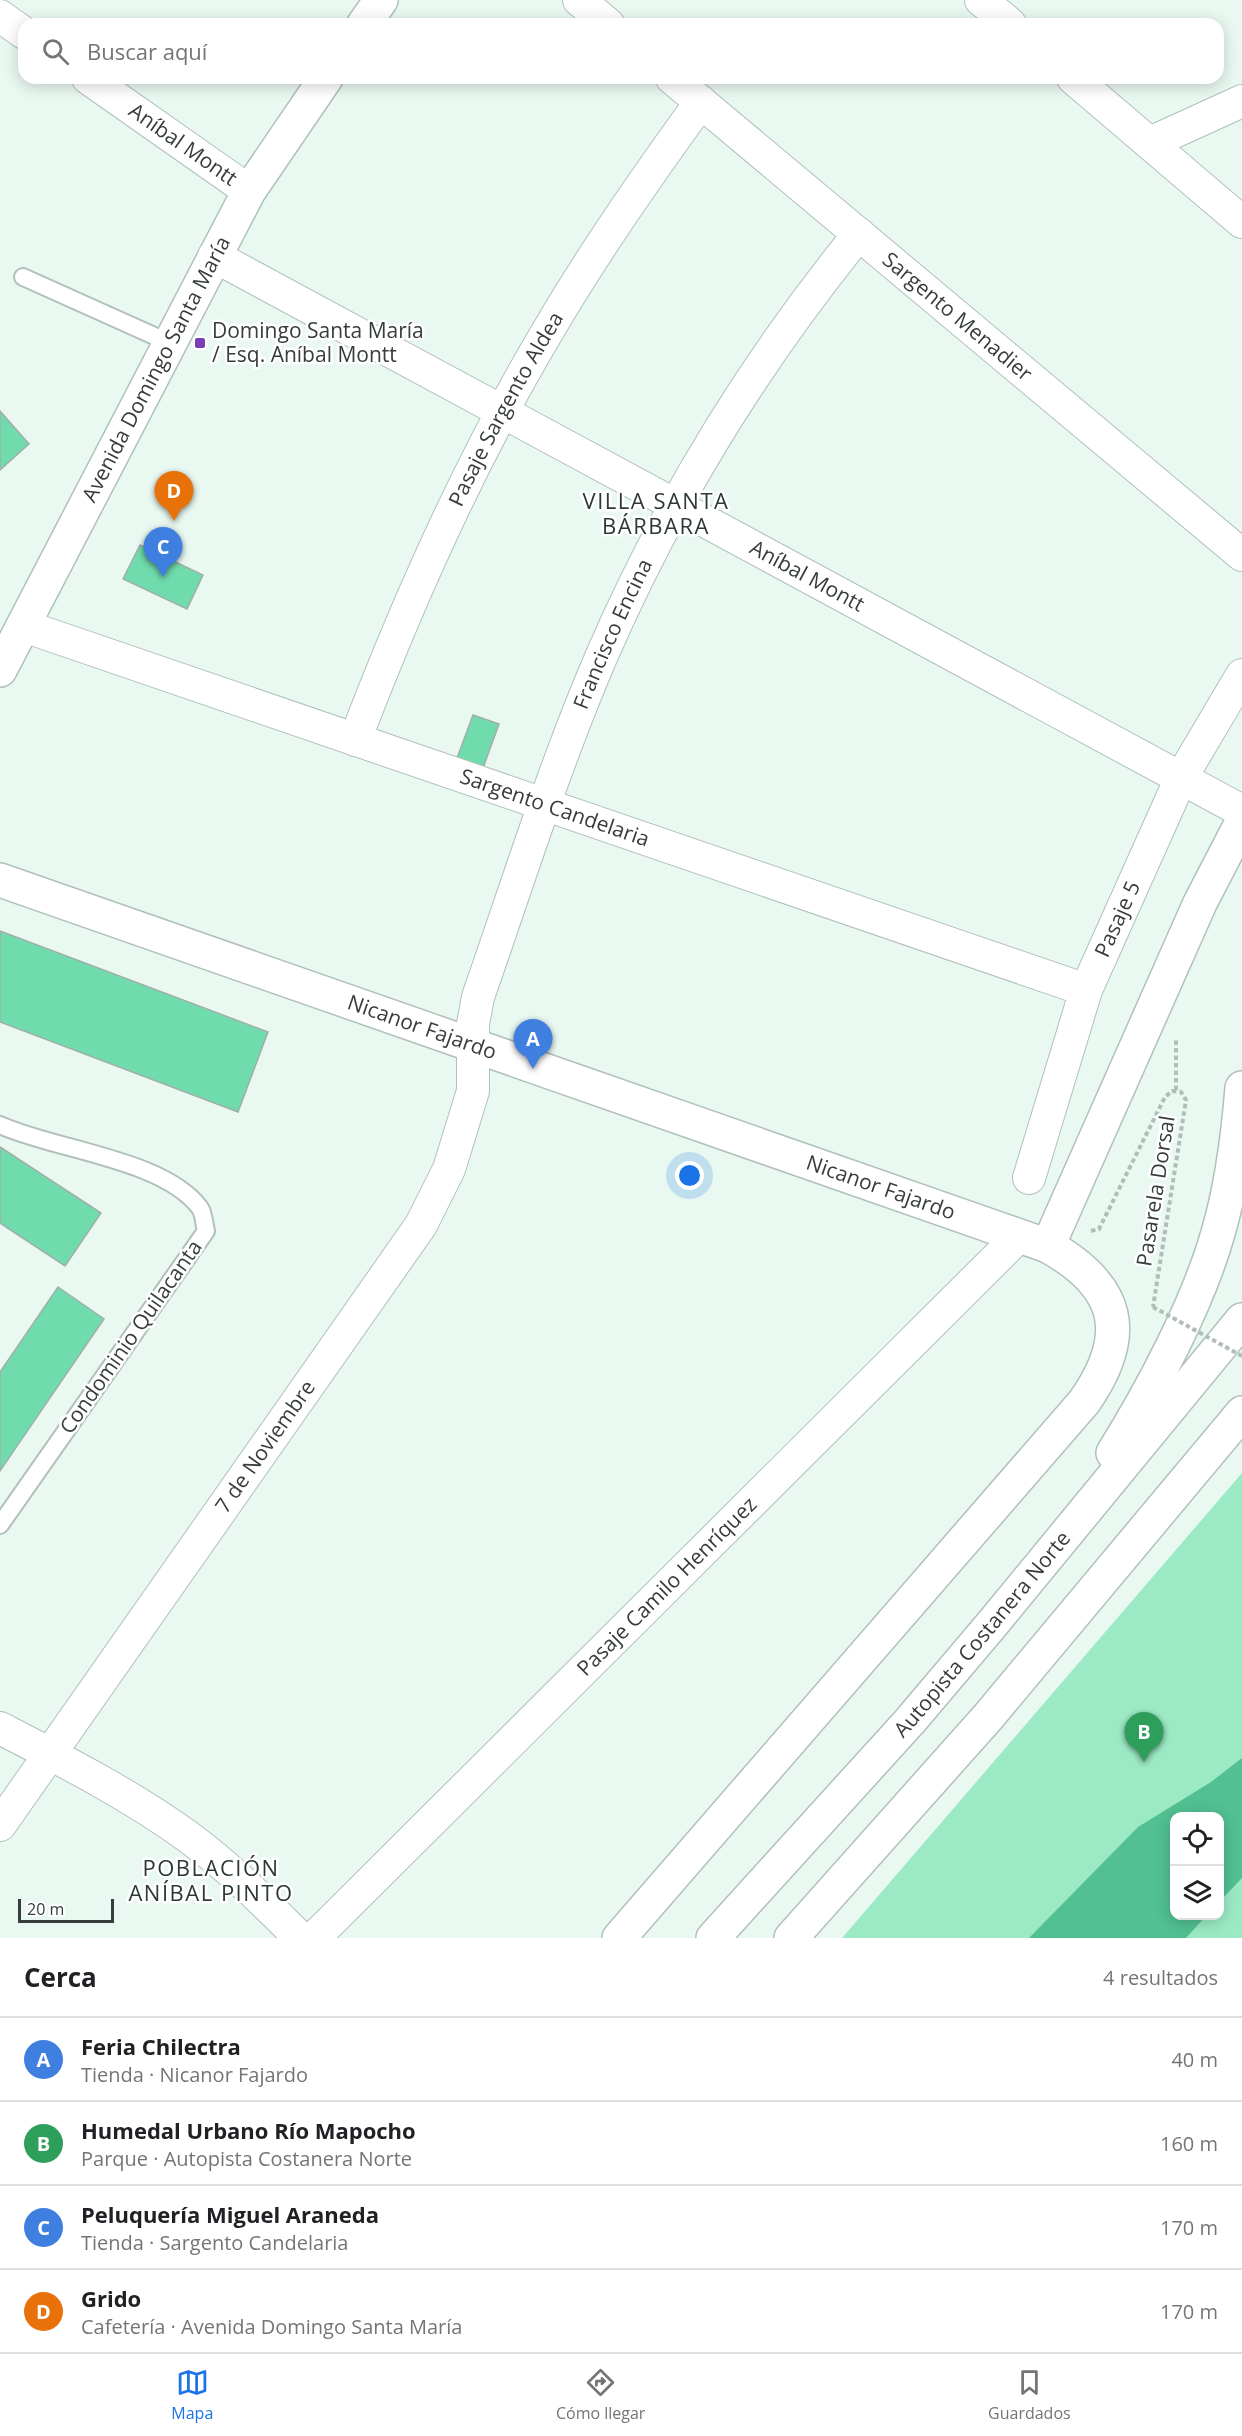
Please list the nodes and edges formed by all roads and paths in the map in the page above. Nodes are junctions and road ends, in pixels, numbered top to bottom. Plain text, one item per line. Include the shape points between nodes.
1 (381, 0) edge
2 (579, 0) edge
3 (981, 0) edge
4 (0, 16) edge
5 (368, 18) edge
6 (601, 18) edge
7 (1003, 18) edge
8 (18, 29) edge
9 (97, 84) edge
10 (322, 84) edge
11 (679, 84) edge
12 (1080, 84) edge
13 (1242, 101) edge
14 (701, 102) junction
15 (1150, 143) junction
16 (249, 190) junction
17 (1242, 222) edge
18 (859, 234) junction
19 (214, 256) junction
20 (23, 276) dead end
21 (170, 343) junction
22 (502, 412) junction
23 (674, 505) junction
24 (1242, 555) edge
25 (24, 626) junction
26 (0, 670) edge
27 (1242, 675) edge
28 (355, 740) junction
29 (1181, 778) junction
30 (545, 805) junction
31 (1242, 811) edge
32 (1242, 822) edge
33 (0, 880) edge
34 (1086, 990) junction
35 (1176, 1035) dead end
36 (474, 1045) junction
37 (1242, 1088) edge
38 (1176, 1090) junction
39 (0, 1125) edge
40 (1029, 1178) dead end
41 (1034, 1241) junction
42 (1242, 1320) edge
43 (1242, 1356) edge
44 (1242, 1413) edge
45 (0, 1525) edge
46 (1049, 1555) junction
47 (0, 1728) edge
48 (50, 1754) junction
49 (0, 1825) edge
50 (300, 1938) edge
51 (314, 1938) edge
52 (619, 1938) edge
53 (713, 1938) edge
54 (791, 1938) edge

1 - 5 main road
2 - 6 street
3 - 7 street
4 - 8 street
9 - 16 street, Aníbal Montt
10 - 16 main road, Avenida Domingo Santa María
11 - 14 street, Sargento Menadier
12 - 15 street
13 - 15 street
14 - 18 street, Sargento Menadier
14 - 22 street, Pasaje Sargento Aldea via 598,250
15 - 17 street
16 - 19 main road, Avenida Domingo Santa María
18 - 23 street, Francisco Encina via 759,365
18 - 24 street, Sargento Menadier
19 - 21 main road, Avenida Domingo Santa María
19 - 22 street, Aníbal Montt
20 - 21 lane
21 - 25 main road, Avenida Domingo Santa María
22 - 23 street, Aníbal Montt
22 - 28 street, Pasaje Sargento Aldea via 420,578
23 - 29 street, Aníbal Montt
23 - 30 street, Francisco Encina via 602,655
25 - 26 main road, Avenida Domingo Santa María
25 - 28 street, Sargento Candelaria
27 - 29 street, Pasaje 5
28 - 30 street, Sargento Candelaria
29 - 31 street, Aníbal Montt
29 - 34 street, Pasaje 5
30 - 34 street, Sargento Candelaria
30 - 36 street, Francisco Encina via 478,997 472,1024
32 - 41 main road
33 - 36 main road, Nicanor Fajardo
34 - 40 street, Pasaje 5
35 - 38 path
36 - 41 main road, Nicanor Fajardo
36 - 48 street, 7 de Noviembre via 473,1091 457,1146 439,1193 421,1225
37 - 46 main road via 1237,1144 1225,1206 1193,1297 1120,1441
38 - 41 path, Pasarela Dorsal via 1165,1097 1099,1229
38 - 43 path, Pasarela Dorsal, bridge via 1186,1100 1153,1307
39 - 45 lane, Condominio Quilacanta via 149,1172 179,1188 201,1210 206,1231
41 - 51 street, Pasaje Camilo Henríquez
41 - 52 main road, Nicanor Fajardo via 1083,1270 1109,1308 1112,1346 1096,1384 1036,1459
42 - 46 main road, Autopista Costanera Norte
44 - 54 main road via 988,1717
46 - 53 main road, Autopista Costanera Norte via 910,1721
47 - 48 street
48 - 49 street, 7 de Noviembre
48 - 50 street via 147,1808 189,1837

